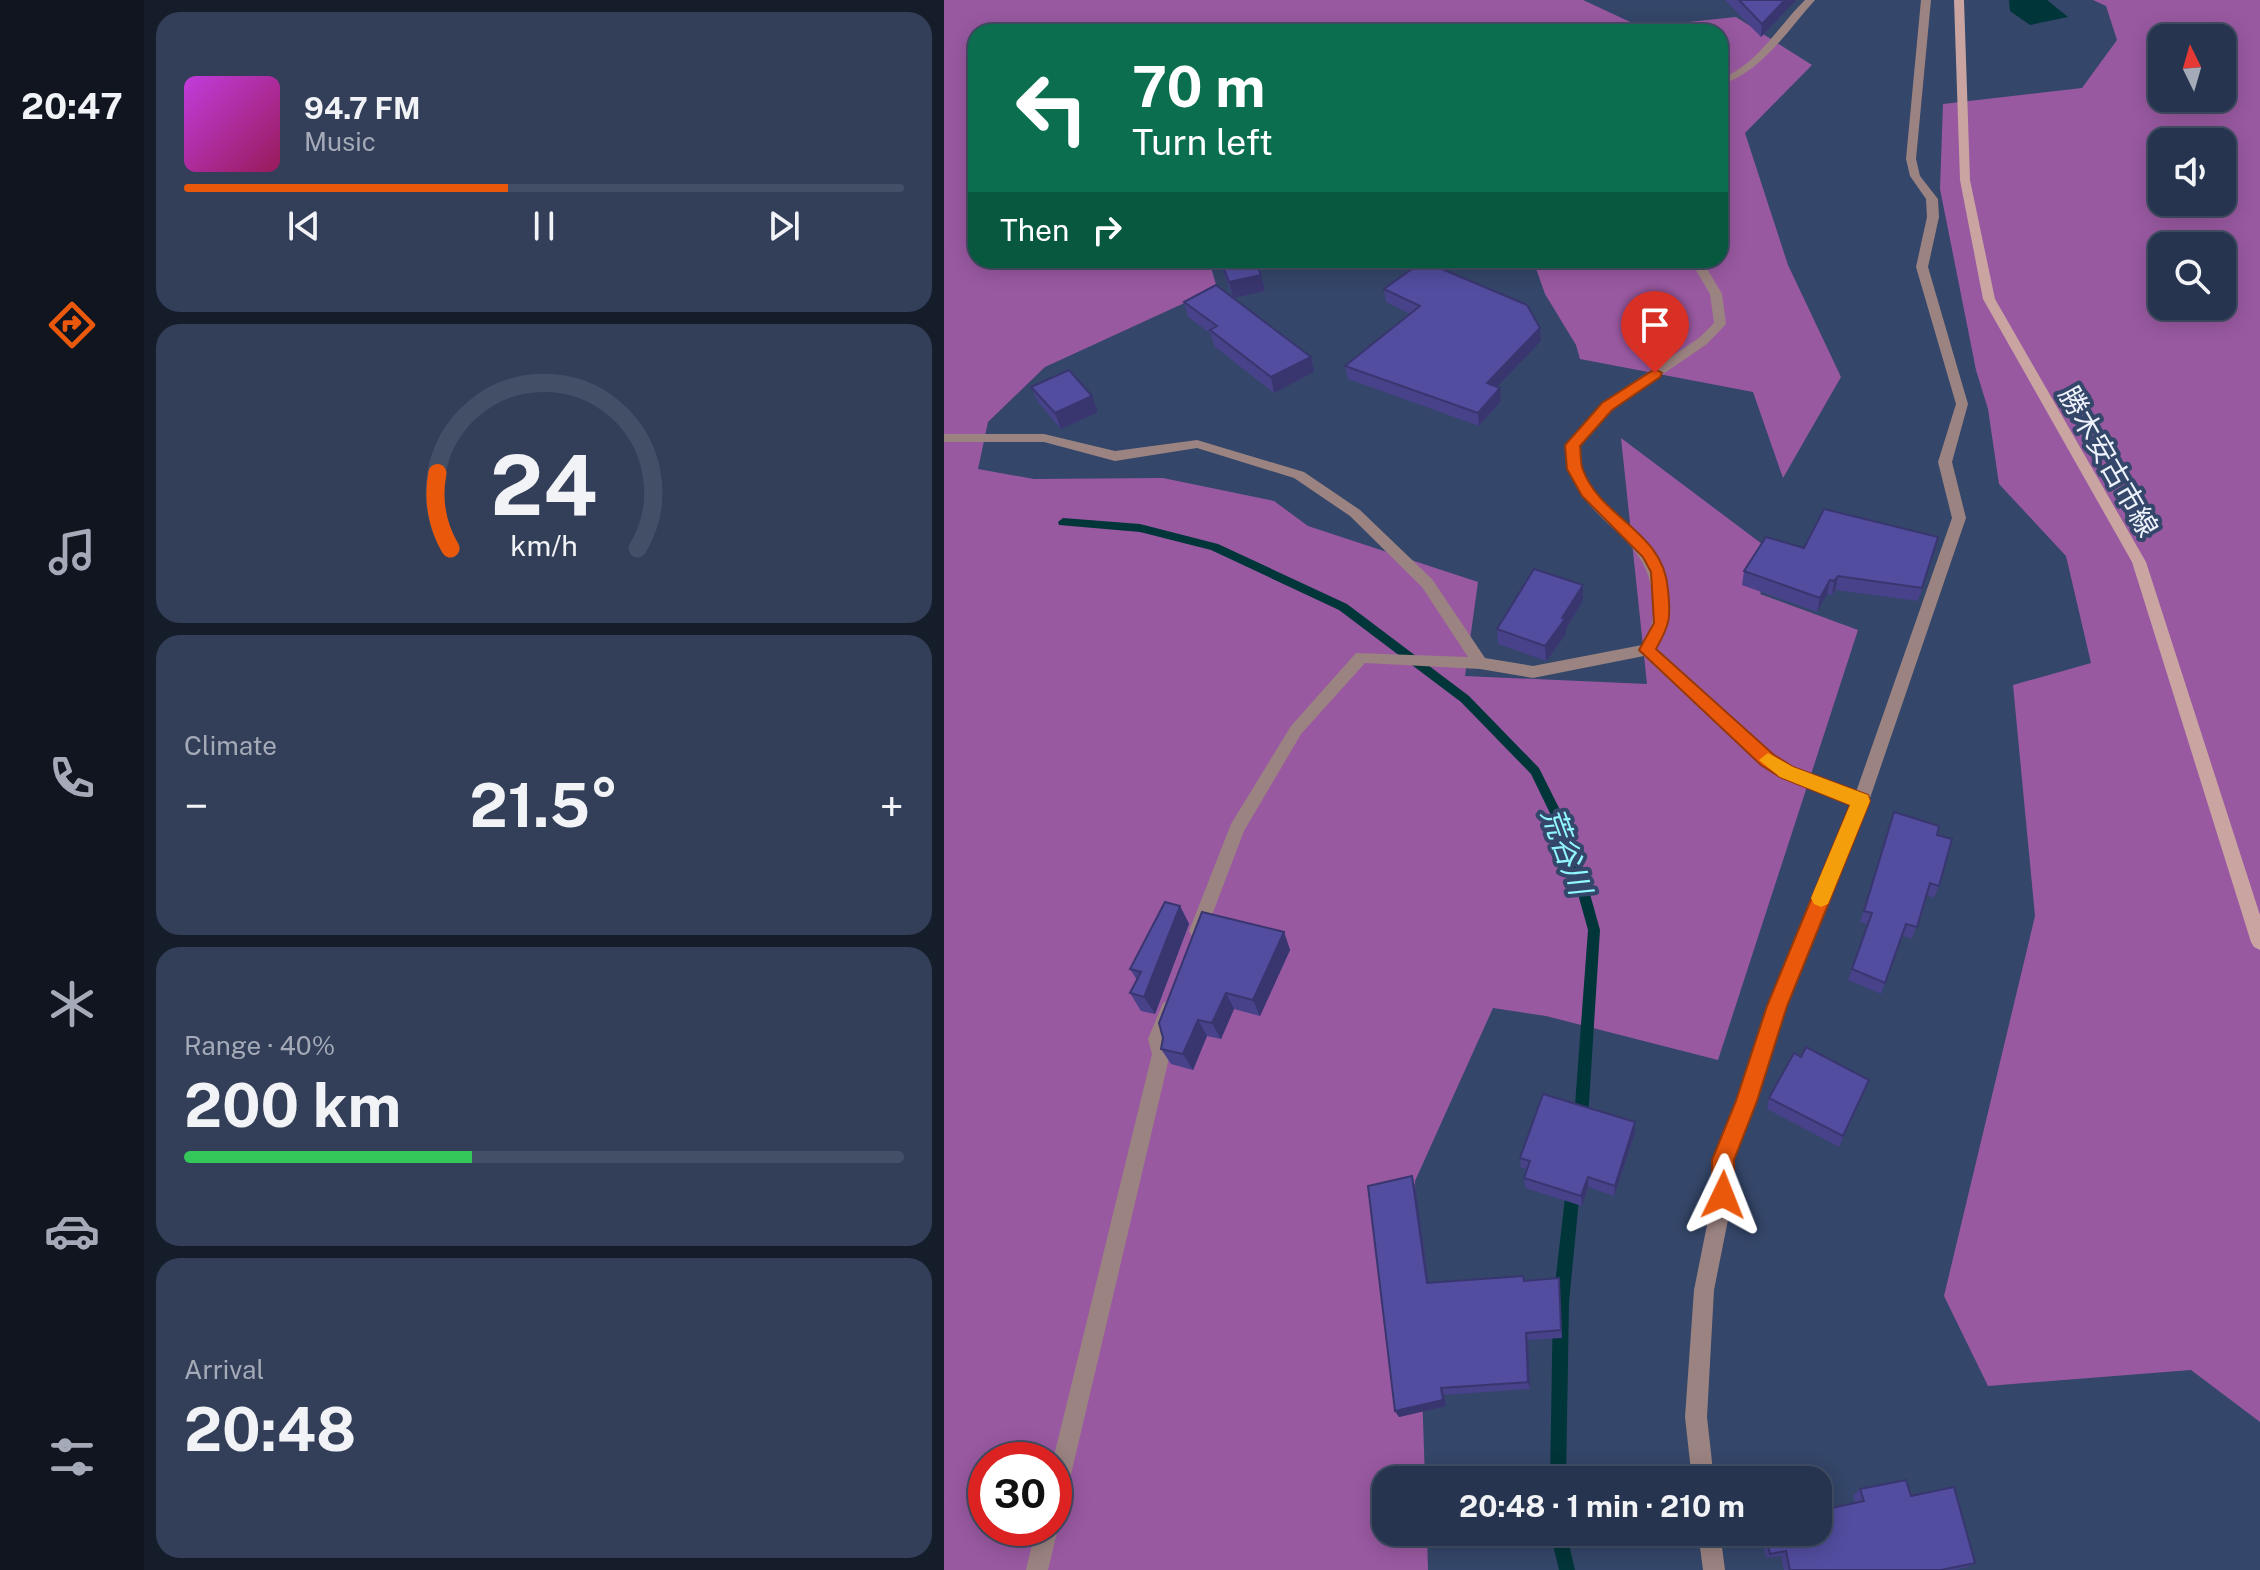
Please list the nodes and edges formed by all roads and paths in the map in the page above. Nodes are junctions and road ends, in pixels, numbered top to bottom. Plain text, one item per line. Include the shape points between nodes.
1 (1810, 0) edge
2 (1926, 0) edge
3 (1959, 0) edge
4 (1728, 80) edge
5 (1701, 268) edge
6 (944, 438) edge
7 (1647, 650) junction
8 (1480, 663) junction
9 (1861, 801) junction
10 (2260, 942) edge
11 (1189, 955) edge
12 (1173, 997) edge
13 (1068, 1442) edge
14 (1701, 1466) edge
15 (1043, 1546) edge
16 (1711, 1546) edge
17 (1037, 1570) edge
18 (1714, 1570) edge

1 - 4 street via 1760,57
2 - 9 street via 1911,159 1915,176 1932,199 1922,267 1962,404 1945,462 1959,518
3 - 10 main road, 勝木安古市線 via 1965,180 1989,299 2139,562
5 - 7 street via 1716,294 1720,324 1607,406 1572,445 1575,469 1588,492 1650,554 1659,572 1663,623
6 - 8 street via 1044,438 1115,456 1197,444 1299,475 1355,513 1427,583
7 - 8 street via 1533,672
7 - 9 street via 1768,760
8 - 11 street via 1361,657 1296,730 1237,829
9 - 14 street via 1777,1006 1723,1160 1723,1195 1704,1290 1696,1417
12 - 13 street via 1157,1039 1161,1054
15 - 17 street
16 - 18 street

